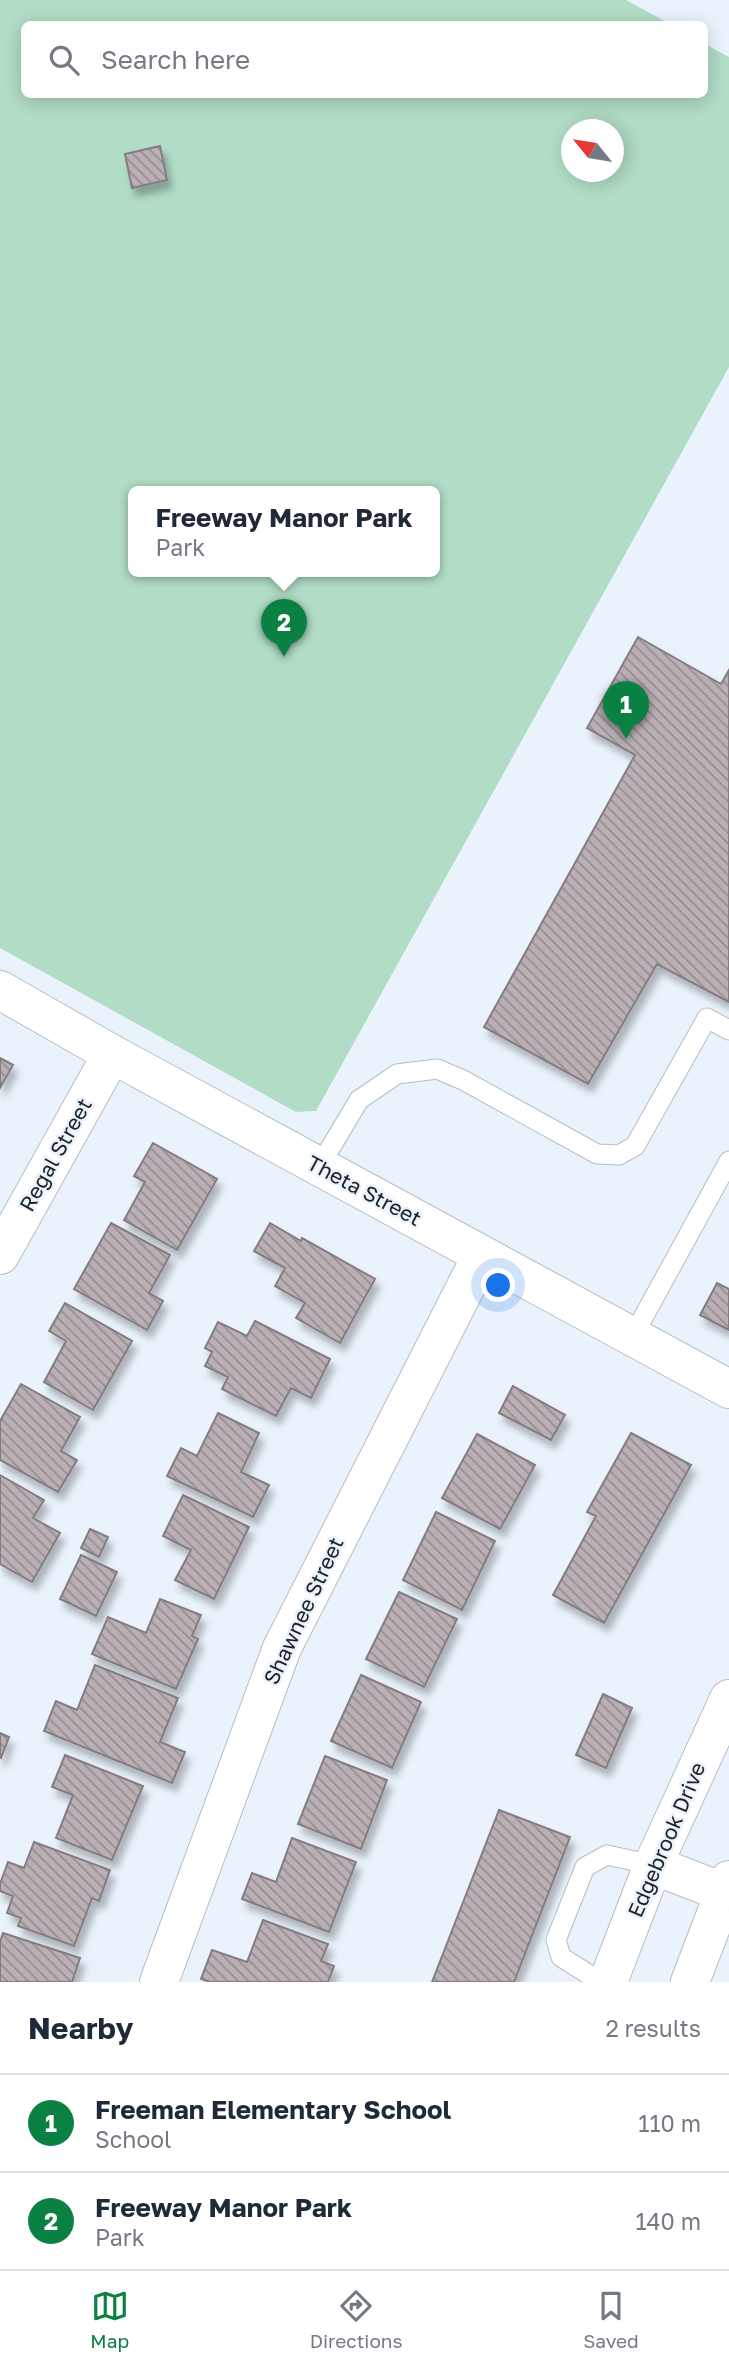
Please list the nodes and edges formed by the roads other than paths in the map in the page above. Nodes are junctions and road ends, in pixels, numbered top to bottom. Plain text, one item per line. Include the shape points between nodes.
1 (0, 990) edge
2 (729, 1030) edge
3 (113, 1054) junction
4 (729, 1160) edge
5 (319, 1167) junction
6 (0, 1255) edge
7 (482, 1255) junction
8 (633, 1336) junction
9 (729, 1389) edge
10 (729, 1699) edge
11 (653, 1865) junction
12 (726, 1886) edge
13 (159, 1982) edge
14 (601, 1982) edge
15 (608, 1982) edge
16 (690, 1982) edge

1 - 3 street, Theta Street
2 - 5 lane via 707,1018 635,1146 619,1155 597,1154 437,1069 397,1074 359,1100
3 - 5 street, Theta Street
3 - 6 street, Regal Street
4 - 8 lane
5 - 7 street, Theta Street
7 - 8 street, Theta Street
7 - 13 street, Shawnee Street via 282,1648
8 - 9 street, Theta Street
10 - 11 street, Edgebrook Drive
11 - 12 street
11 - 14 lane via 607,1855 585,1867 556,1940 561,1957
11 - 15 street, Edgebrook Drive
12 - 16 street

